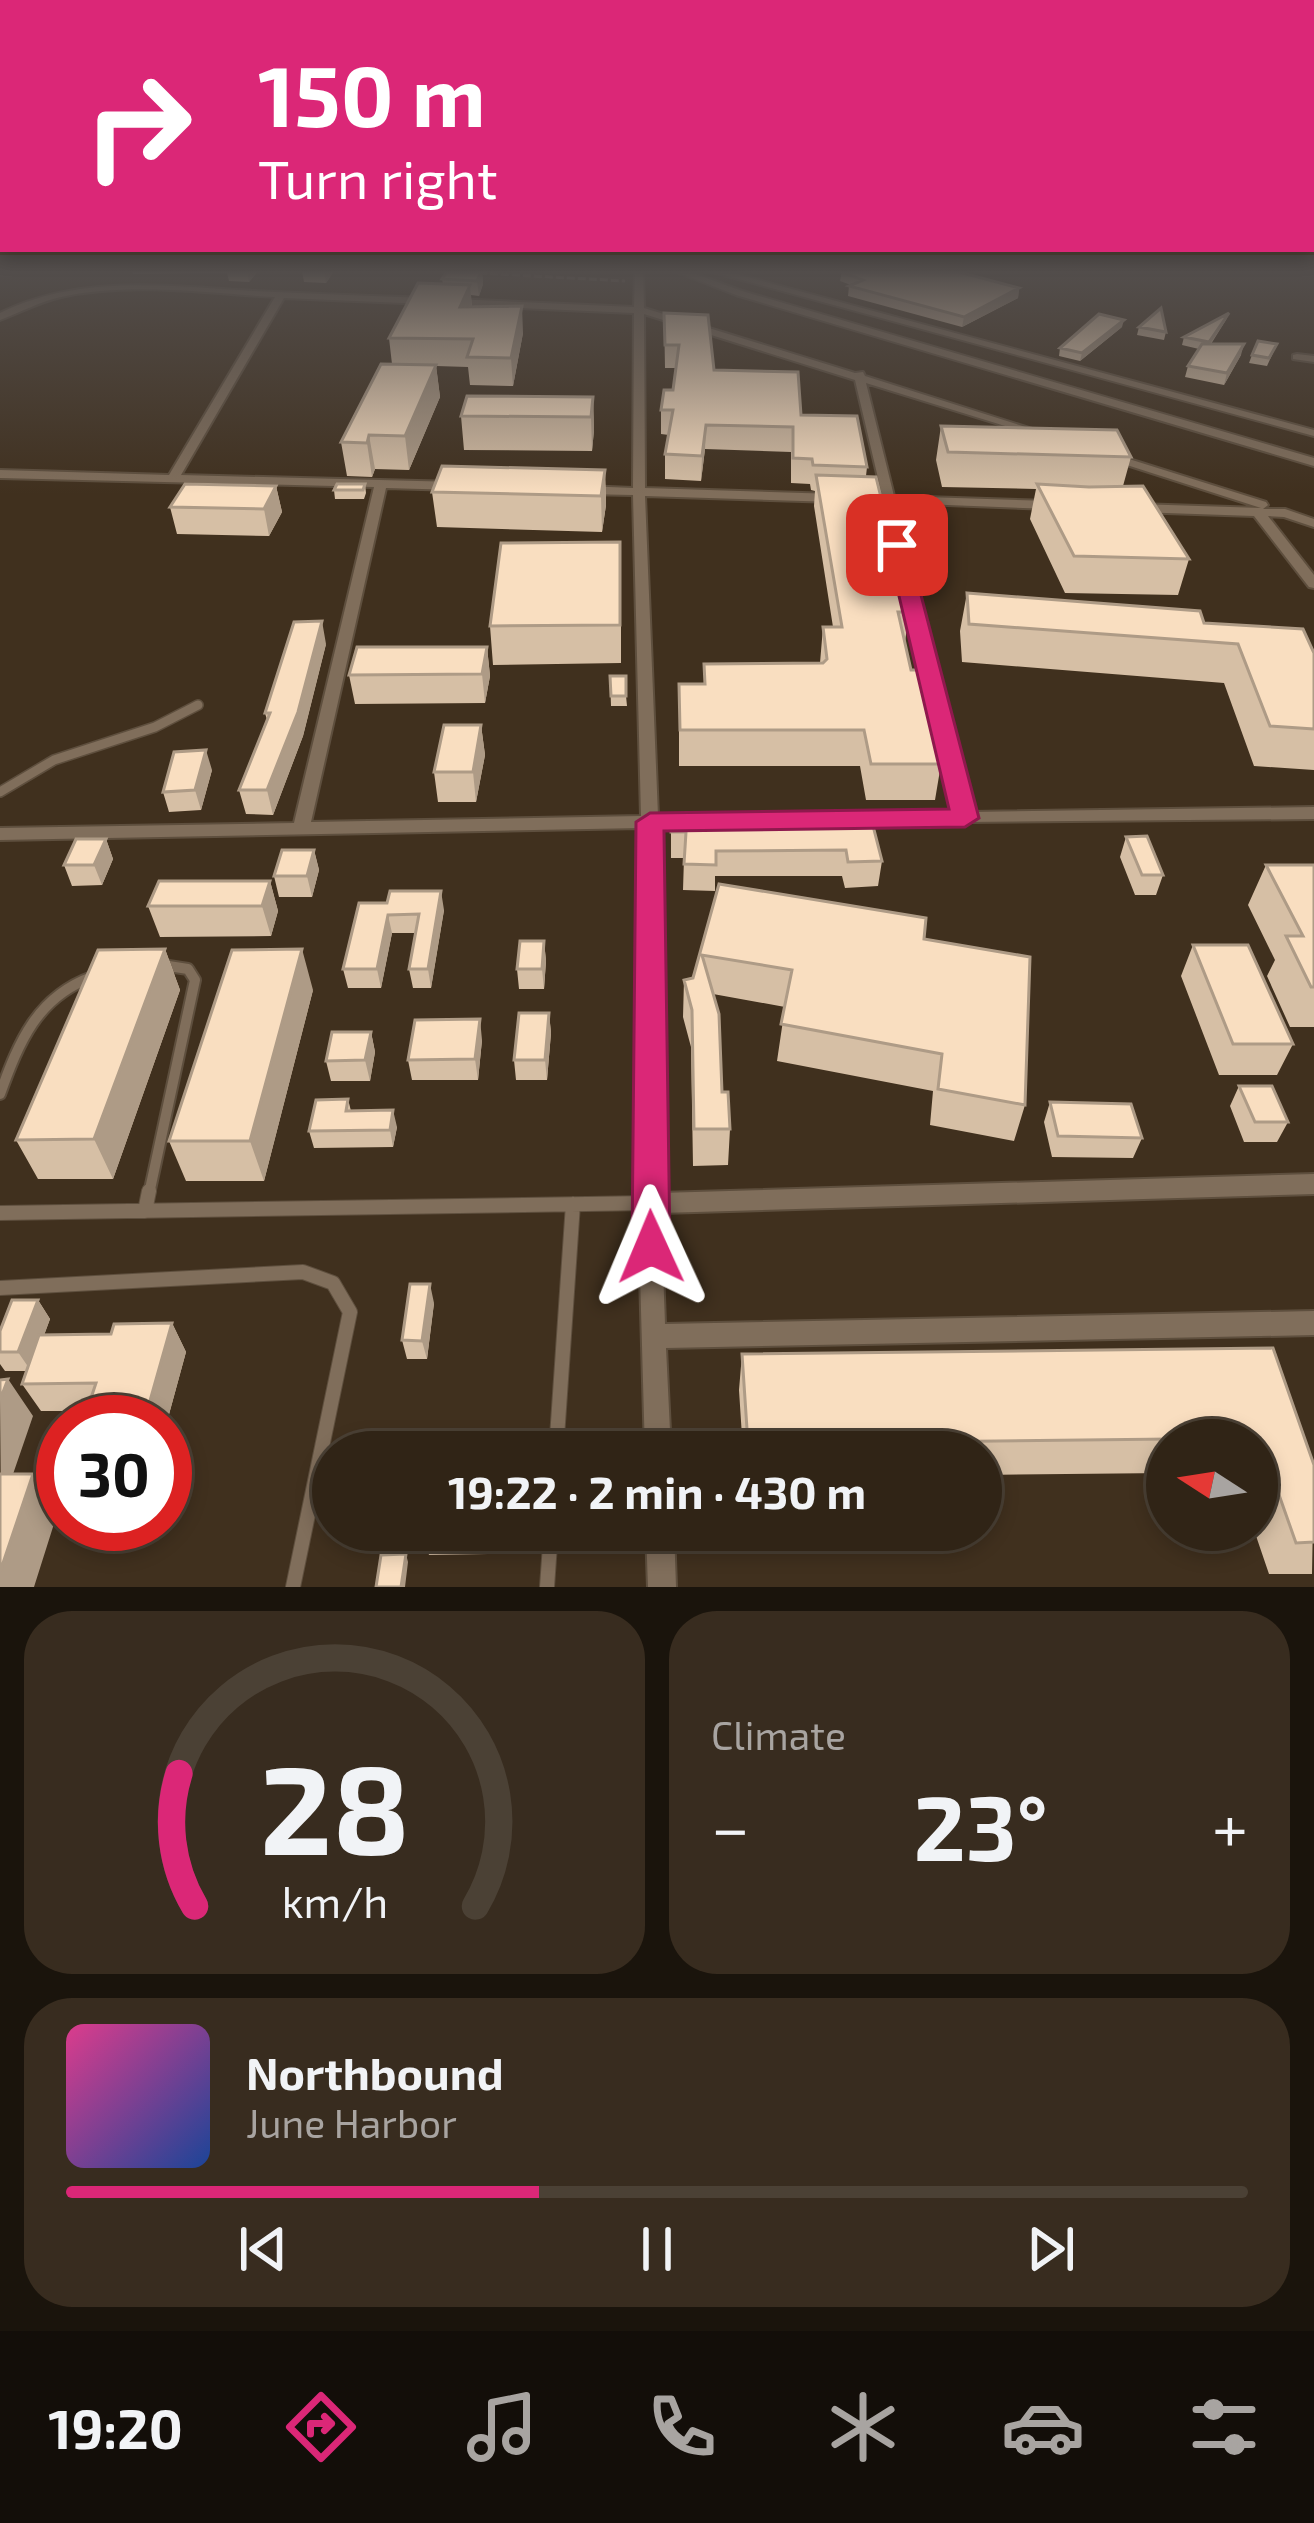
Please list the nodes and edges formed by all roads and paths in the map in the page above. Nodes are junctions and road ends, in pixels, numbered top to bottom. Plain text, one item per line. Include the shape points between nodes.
1 (251, 345) edge
2 (640, 345) edge
3 (760, 345) edge
4 (923, 345) edge
5 (986, 345) edge
6 (1297, 356) dead end
7 (1314, 359) edge
8 (859, 374) junction
9 (1314, 433) edge
10 (1061, 440) edge
11 (1083, 447) edge
12 (1314, 462) edge
13 (0, 474) edge
14 (172, 478) junction
15 (380, 486) junction
16 (465, 487) edge
17 (574, 490) edge
18 (639, 491) junction
19 (886, 499) junction
20 (1072, 506) edge
21 (1118, 507) edge
22 (1258, 512) junction
23 (1286, 513) junction
24 (1314, 523) edge
25 (1314, 584) edge
26 (198, 705) dead end
27 (0, 792) edge
28 (1314, 813) edge
29 (965, 818) junction
30 (830, 820) edge
31 (718, 821) edge
32 (650, 822) junction
33 (301, 829) junction
34 (0, 834) edge
35 (152, 966) edge
36 (114, 972) edge
37 (0, 1094) edge
38 (1314, 1184) edge
39 (650, 1203) junction
40 (573, 1204) junction
41 (145, 1210) junction
42 (0, 1213) edge
43 (0, 1288) edge
44 (1314, 1323) edge
45 (653, 1336) junction
46 (557, 1431) edge
47 (657, 1431) edge
48 (550, 1551) edge
49 (661, 1551) edge
50 (293, 1587) edge
51 (547, 1587) edge
52 (662, 1587) edge

1 - 14 street
2 - 18 street
3 - 8 street
4 - 12 street
5 - 9 street
6 - 7 street
8 - 10 street
8 - 19 street
11 - 23 street
13 - 14 street
14 - 15 street
15 - 16 street
15 - 33 street
17 - 18 street
18 - 19 street
18 - 32 street
19 - 20 street
19 - 29 street
21 - 22 street
22 - 23 street
22 - 25 street
23 - 24 street
26 - 27 lane via 155,728 54,760
28 - 29 street
29 - 30 street
31 - 32 street
32 - 33 street
32 - 39 street
33 - 34 street
35 - 41 lane via 188,968 195,980
36 - 37 lane via 49,998 22,1034
38 - 39 street
39 - 40 lane
39 - 45 street
40 - 41 lane
40 - 46 lane
41 - 42 lane
43 - 50 lane via 303,1272 343,1291 350,1312
44 - 45 street
45 - 47 street
48 - 51 lane
49 - 52 street

